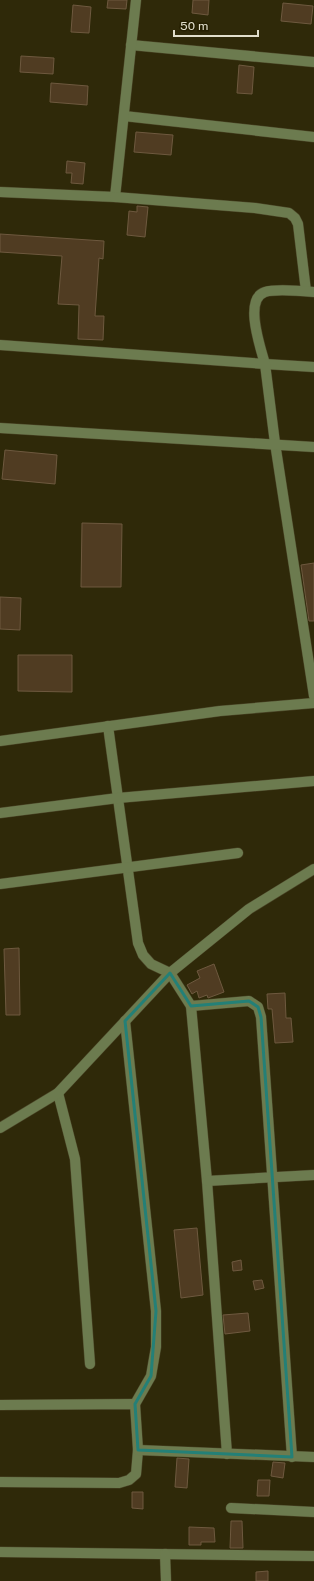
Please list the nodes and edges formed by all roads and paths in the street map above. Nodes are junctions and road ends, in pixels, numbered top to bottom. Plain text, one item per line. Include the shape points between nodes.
1 (136, 0) edge
2 (131, 45) junction
3 (314, 62) edge
4 (124, 116) junction
5 (314, 138) edge
6 (0, 192) edge
7 (116, 197) junction
8 (310, 292) edge
9 (0, 345) edge
10 (265, 364) junction
11 (314, 367) edge
12 (0, 428) edge
13 (274, 444) junction
14 (314, 447) edge
15 (314, 696) edge
16 (314, 703) edge
17 (108, 726) junction
18 (0, 741) edge
19 (314, 781) edge
20 (118, 798) junction
21 (0, 813) edge
22 (238, 853) dead end
23 (128, 868) junction
24 (314, 869) edge
25 (0, 884) edge
26 (170, 973) junction
27 (191, 1006) junction
28 (125, 1021) junction
29 (58, 1093) junction
30 (0, 1128) edge
31 (314, 1175) edge
32 (273, 1177) junction
33 (207, 1181) junction
34 (90, 1364) dead end
35 (135, 1404) junction
36 (0, 1405) edge
37 (138, 1450) junction
38 (227, 1454) junction
39 (292, 1457) junction
40 (314, 1458) edge
41 (0, 1482) edge
42 (231, 1508) dead end
43 (314, 1512) edge
44 (0, 1552) edge
45 (165, 1554) junction
46 (314, 1556) edge
47 (166, 1581) edge

1 - 2 street
2 - 3 street
2 - 4 street
4 - 5 street
4 - 7 street
6 - 7 street
7 - 8 street via 289,213 298,224
8 - 10 street via 264,292 257,298 254,309 256,328
9 - 10 street
10 - 11 street
10 - 13 street
12 - 13 street
13 - 14 street
13 - 15 street
16 - 17 street via 220,711
17 - 18 street
17 - 20 street
19 - 20 street
20 - 21 street
20 - 23 street
22 - 23 street
23 - 25 street
23 - 26 street via 138,943 143,955 151,964
24 - 26 street via 249,909
26 - 27 street
26 - 28 street
27 - 32 street via 249,1001 258,1007 261,1017
27 - 33 street
28 - 29 street
28 - 35 street via 156,1311 156,1347 151,1376
29 - 30 street
29 - 34 street via 75,1159
31 - 32 street
32 - 33 street
32 - 39 street
33 - 38 street
35 - 36 street
35 - 37 street
37 - 38 street
37 - 41 street via 136,1474 119,1483
38 - 39 street
39 - 40 street
42 - 43 street
44 - 45 street
45 - 46 street
45 - 47 street

